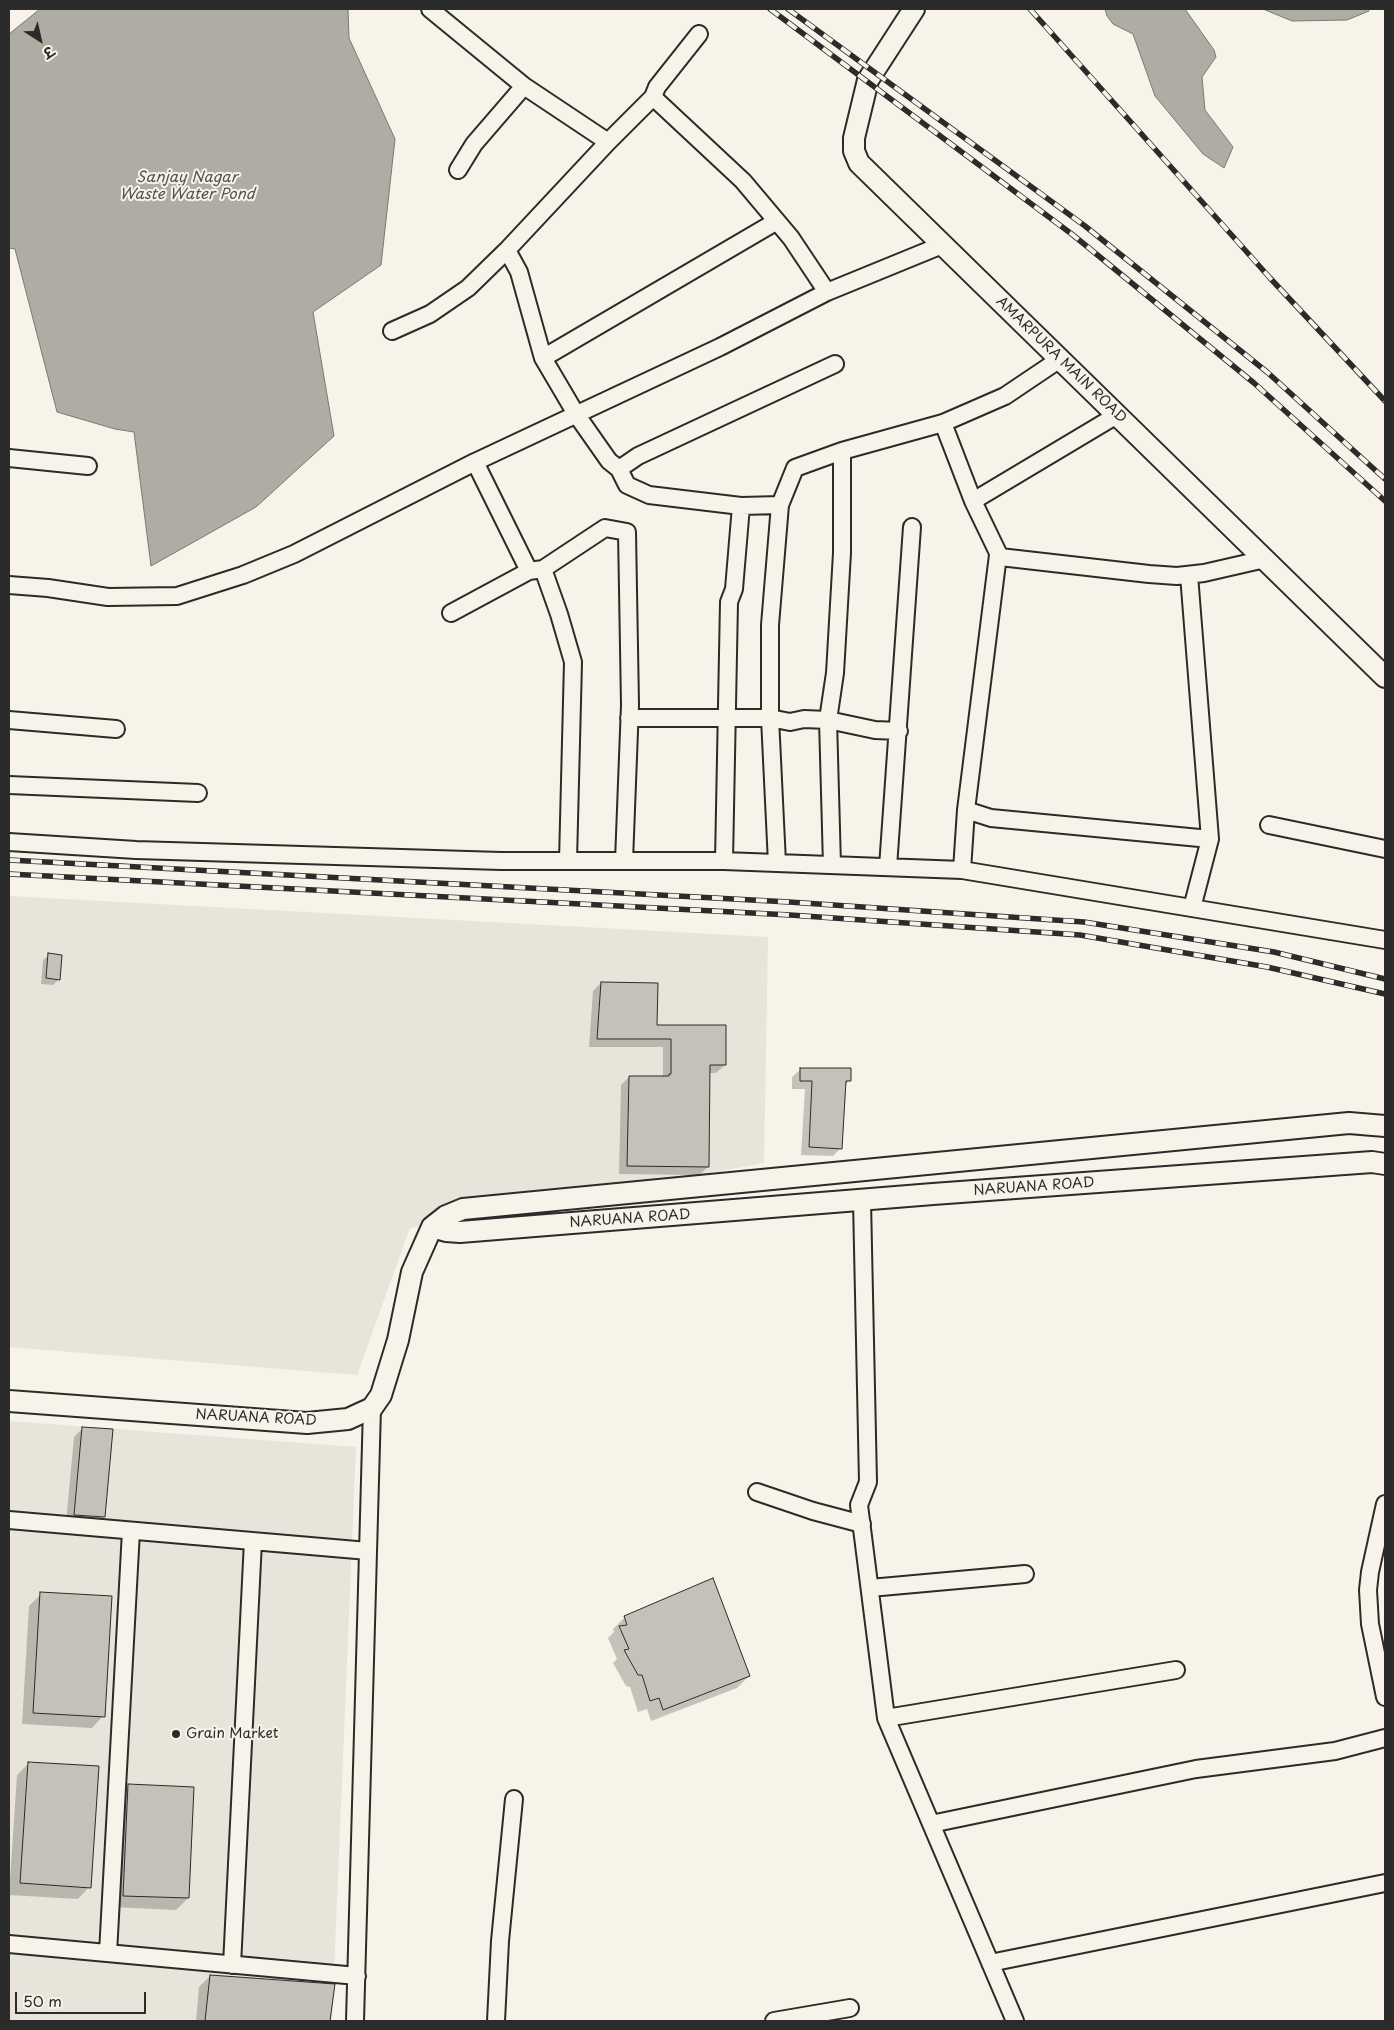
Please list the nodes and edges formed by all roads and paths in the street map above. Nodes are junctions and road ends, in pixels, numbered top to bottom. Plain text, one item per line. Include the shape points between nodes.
1 (430, 9) edge
2 (914, 9) edge
3 (699, 34) dead end
4 (524, 86) junction
5 (653, 98) junction
6 (608, 142) junction
7 (458, 170) dead end
8 (777, 221) junction
9 (942, 245) junction
10 (507, 250) junction
11 (827, 292) junction
12 (392, 331) dead end
13 (543, 358) junction
14 (1060, 359) junction
15 (835, 364) dead end
16 (576, 414) junction
17 (1117, 415) junction
18 (943, 423) junction
19 (842, 451) junction
20 (9, 458) edge
21 (475, 462) junction
22 (88, 466) dead end
23 (619, 469) junction
24 (973, 501) junction
25 (780, 504) junction
26 (741, 506) junction
27 (912, 527) dead end
28 (998, 554) junction
29 (1265, 559) junction
30 (536, 570) junction
31 (1189, 575) junction
32 (9, 585) edge
33 (451, 612) dead end
34 (1385, 677) edge
35 (727, 717) junction
36 (629, 718) junction
37 (770, 718) junction
38 (9, 720) edge
39 (828, 720) junction
40 (116, 729) dead end
41 (899, 731) junction
42 (9, 785) edge
43 (198, 793) dead end
44 (966, 810) junction
45 (1269, 825) dead end
46 (1210, 839) junction
47 (9, 842) edge
48 (1385, 849) edge
49 (724, 860) junction
50 (568, 861) junction
51 (624, 861) junction
52 (777, 863) junction
53 (832, 865) junction
54 (888, 867) junction
55 (962, 870) junction
56 (1192, 908) junction
57 (1385, 939) edge
58 (1385, 1126) edge
59 (1385, 1164) edge
60 (862, 1201) junction
61 (432, 1227) junction
62 (9, 1400) edge
63 (372, 1408) junction
64 (757, 1492) dead end
65 (1385, 1504) edge
66 (9, 1520) edge
67 (862, 1524) junction
68 (131, 1530) junction
69 (254, 1541) junction
70 (368, 1551) junction
71 (1025, 1574) dead end
72 (870, 1588) junction
73 (1176, 1670) dead end
74 (1385, 1697) edge
75 (886, 1718) junction
76 (1385, 1738) edge
77 (514, 1799) dead end
78 (931, 1824) junction
79 (1385, 1883) edge
80 (9, 1944) edge
81 (108, 1953) junction
82 (990, 1963) junction
83 (232, 1964) junction
84 (357, 1976) junction
85 (850, 2008) dead end
86 (356, 2021) edge
87 (496, 2021) edge
88 (774, 2021) edge
89 (1014, 2021) edge

1 - 4 street
2 - 9 street, AMARPURA MAIN ROAD via 868,80 854,138 854,151 868,173
3 - 5 street via 657,86
4 - 6 street
4 - 7 street via 474,144
5 - 6 street
5 - 8 street via 742,181
6 - 10 street
8 - 11 street
8 - 13 street
9 - 11 street
9 - 14 street, AMARPURA MAIN ROAD
10 - 12 street via 460,293 430,314
10 - 13 street via 519,272
11 - 16 street via 720,347
13 - 16 street
14 - 17 street, AMARPURA MAIN ROAD
14 - 18 street via 1005,396
15 - 23 street via 638,456
16 - 21 street
16 - 23 street via 609,461
17 - 24 street
17 - 29 street, AMARPURA MAIN ROAD
18 - 19 street
18 - 24 street
19 - 25 street via 795,468
19 - 39 street via 842,553 835,673
20 - 22 street
21 - 30 street
21 - 32 street via 294,554 243,575 177,596 108,597
23 - 26 street via 627,485 650,495
24 - 28 street
25 - 26 street
25 - 37 street via 770,625
26 - 35 street via 734,588 729,602
27 - 41 street
28 - 31 street via 1007,559 1149,574
28 - 44 street
29 - 31 street
29 - 34 street, AMARPURA MAIN ROAD
30 - 33 street
30 - 36 street via 605,528 627,532
30 - 50 street via 559,614 573,662
31 - 46 street
35 - 36 street
35 - 37 street
35 - 49 street
36 - 51 street
37 - 39 street via 790,722
37 - 52 street
38 - 40 street
39 - 41 street via 875,730
39 - 53 street
41 - 54 street
42 - 43 street
44 - 46 street via 991,818
44 - 55 street
45 - 48 street
46 - 56 street
47 - 50 street via 146,850
49 - 51 street
49 - 52 street
50 - 51 street
52 - 53 street
53 - 54 street
54 - 55 street
55 - 56 street
56 - 57 street
58 - 61 street via 1339,1124 469,1208 446,1216
59 - 60 street, NARUANA ROAD via 1372,1162
60 - 61 street, NARUANA ROAD via 460,1232
60 - 67 street via 868,1482 860,1505
61 - 63 street via 412,1272 398,1340 381,1395
62 - 63 street, NARUANA ROAD via 307,1423 348,1420
63 - 70 street
64 - 67 street
65 - 74 street via 1368,1590 1370,1624
66 - 68 street
67 - 72 street
68 - 69 street
68 - 81 street
69 - 70 street
69 - 83 street
70 - 84 street
71 - 72 street
72 - 75 street
73 - 75 street
75 - 78 street
76 - 78 street via 1335,1750 1196,1769
77 - 87 street
78 - 82 street
79 - 82 street
80 - 81 street
81 - 83 street
82 - 89 street
83 - 84 street
84 - 86 street
85 - 88 street

